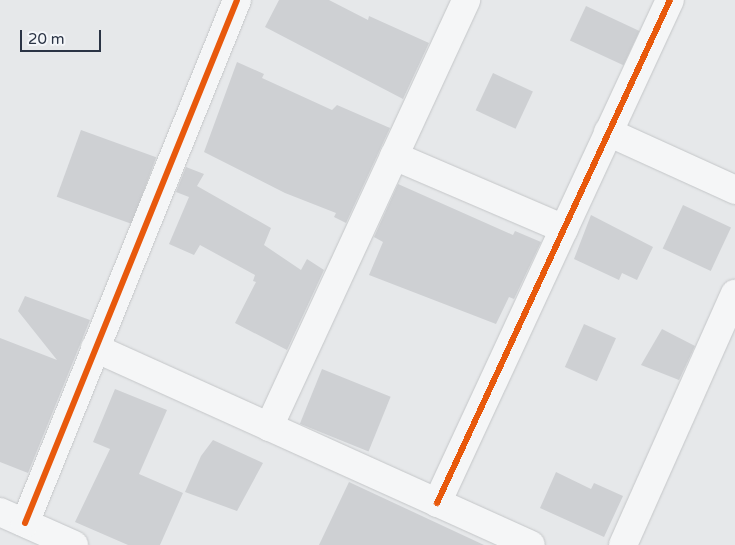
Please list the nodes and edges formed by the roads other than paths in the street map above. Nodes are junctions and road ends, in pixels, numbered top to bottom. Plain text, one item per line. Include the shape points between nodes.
1 (236, 0) edge
2 (466, 0) edge
3 (670, 0) edge
4 (608, 132) junction
5 (394, 156) junction
6 (735, 190) edge
7 (564, 229) junction
8 (735, 294) edge
9 (95, 348) junction
10 (269, 427) junction
11 (437, 503) junction
12 (0, 512) edge
13 (24, 523) junction
14 (74, 545) edge
15 (531, 545) edge
16 (623, 545) edge

1 - 9 street
2 - 5 street
3 - 4 street
4 - 6 street
4 - 7 street
5 - 7 street
5 - 10 street
7 - 11 street
8 - 16 street
9 - 10 street
9 - 13 street
10 - 11 street
11 - 15 street
12 - 13 street
13 - 14 street

